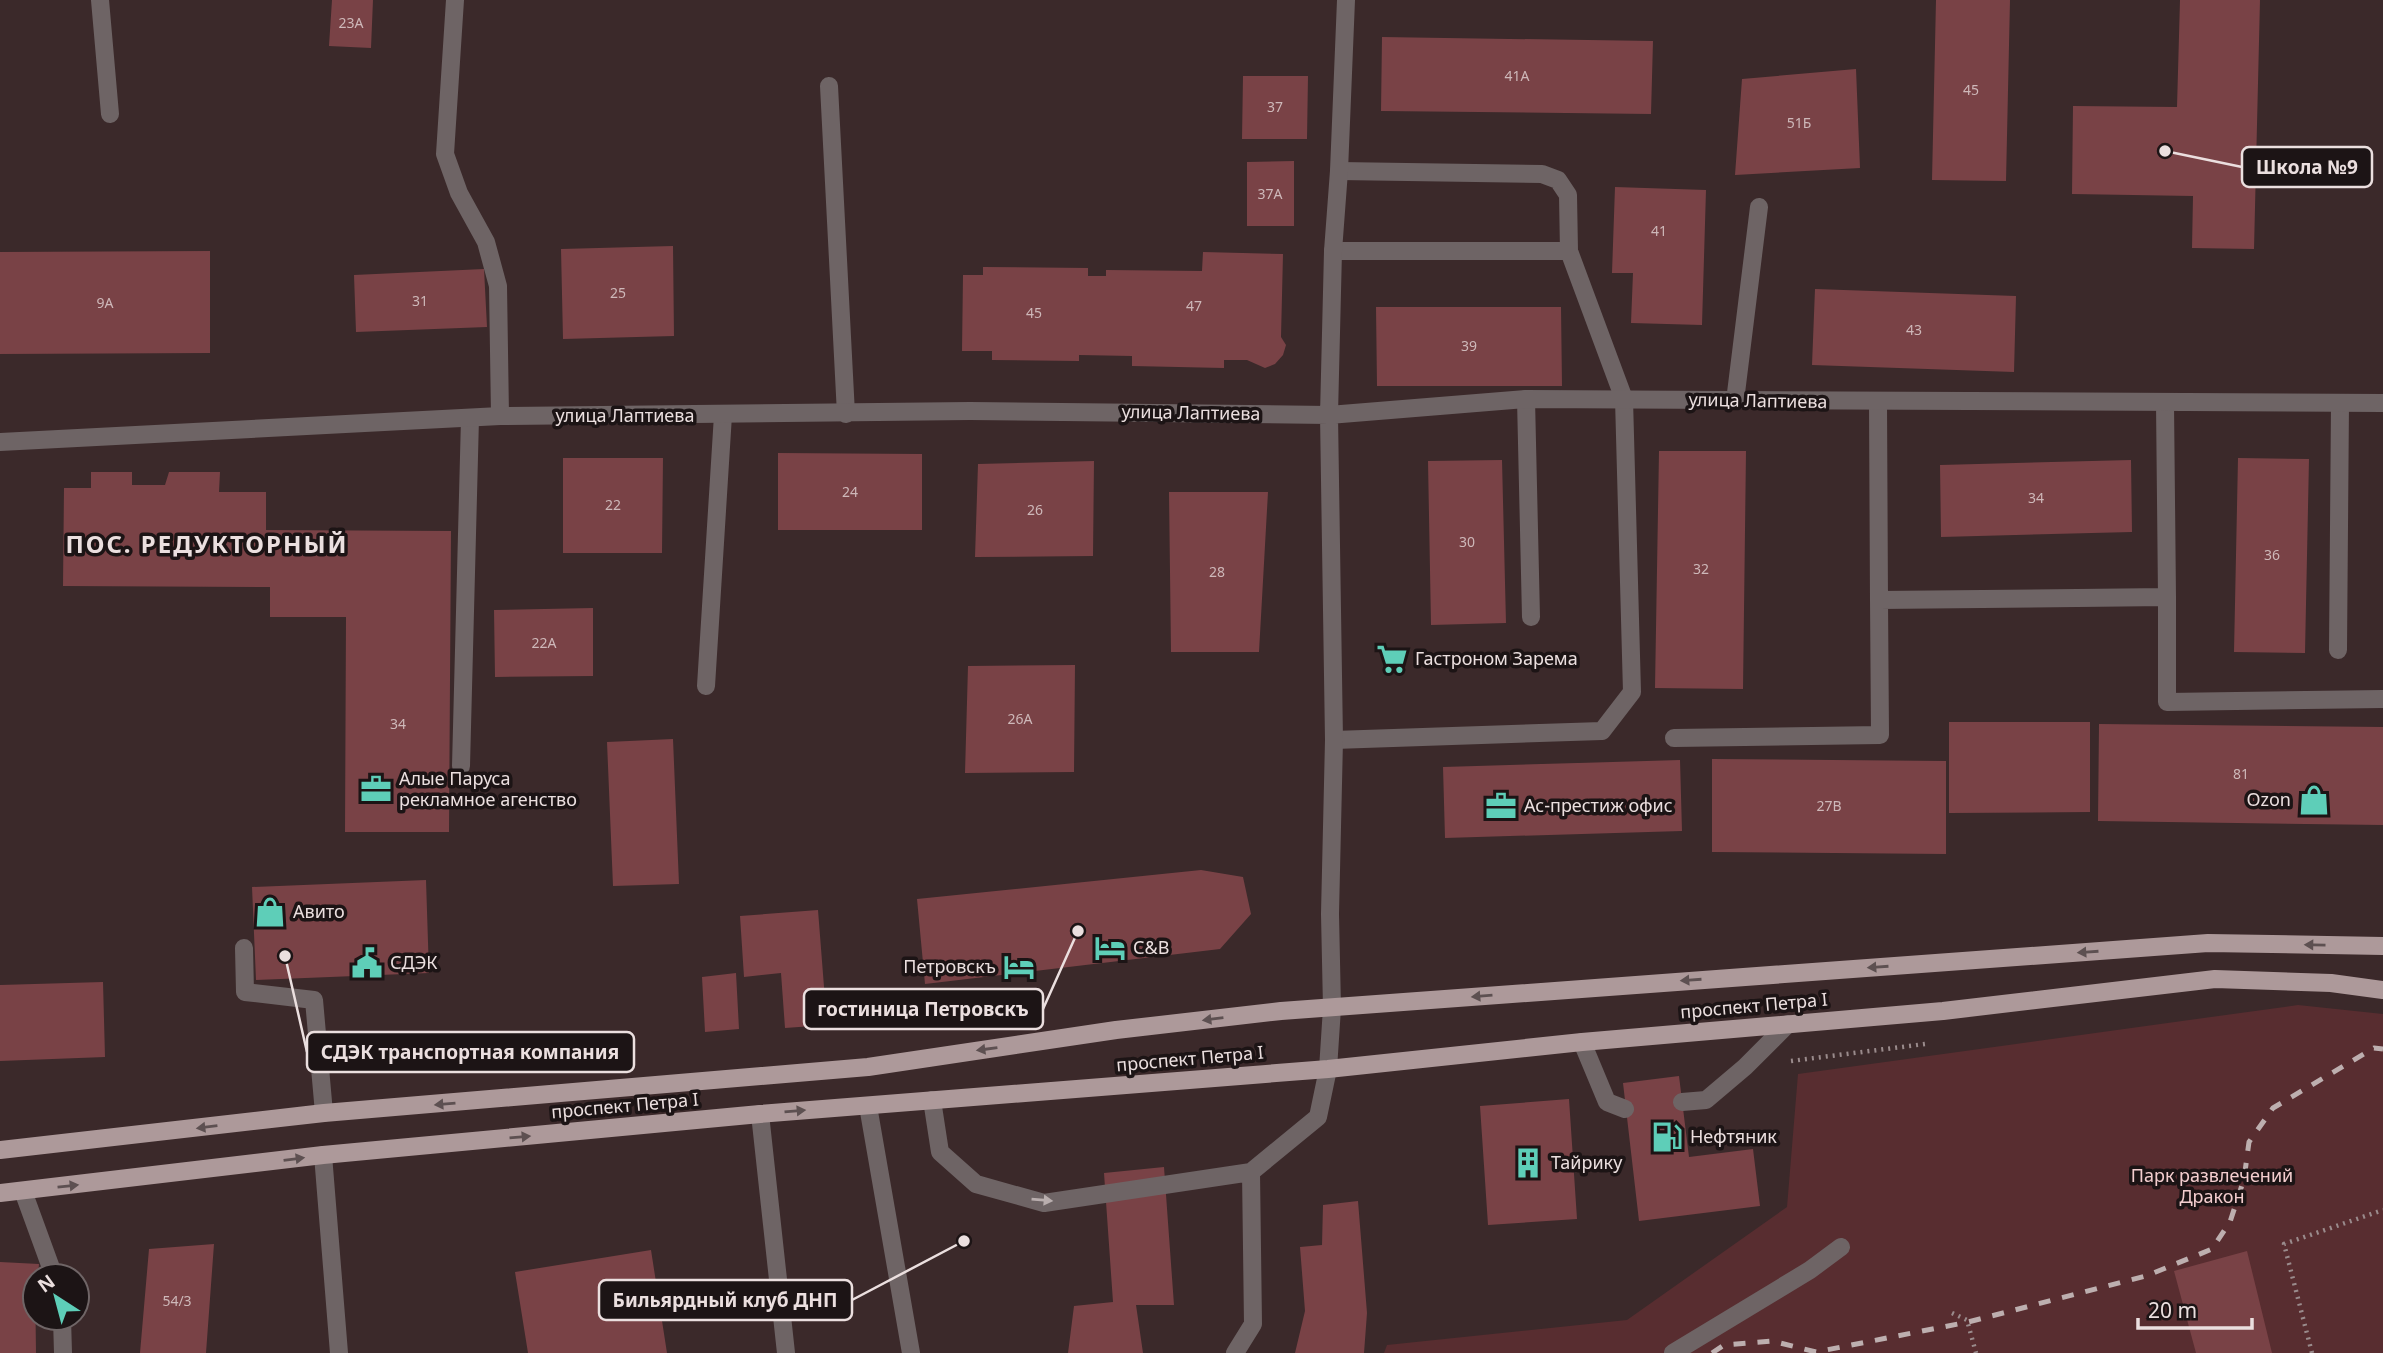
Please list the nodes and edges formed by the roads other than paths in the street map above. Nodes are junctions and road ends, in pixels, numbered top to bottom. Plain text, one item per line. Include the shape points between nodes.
1 (100, 0) edge
2 (455, 0) edge
3 (1346, 0) edge
4 (829, 86) dead end
5 (110, 114) dead end
6 (1339, 171) junction
7 (1759, 206) dead end
8 (1333, 251) junction
9 (1569, 251) junction
10 (1526, 399) junction
11 (1624, 399) junction
12 (1735, 401) junction
13 (1878, 402) junction
14 (2165, 403) junction
15 (2340, 403) junction
16 (2383, 403) edge
17 (846, 414) junction
18 (723, 415) junction
19 (1329, 415) junction
20 (500, 416) junction
21 (470, 418) junction
22 (0, 442) edge
23 (2167, 597) junction
24 (1879, 600) junction
25 (1531, 617) dead end
26 (2338, 650) dead end
27 (706, 686) dead end
28 (2383, 699) edge
29 (1674, 738) dead end
30 (1334, 740) junction
31 (461, 766) dead end
32 (2383, 946) edge
33 (244, 948) dead end
34 (2383, 990) edge
35 (1332, 1008) junction
36 (1788, 1024) junction
37 (1582, 1042) junction
38 (1328, 1069) junction
39 (932, 1100) junction
40 (1682, 1102) dead end
41 (868, 1106) junction
42 (1625, 1109) dead end
43 (324, 1113) junction
44 (760, 1114) junction
45 (0, 1150) edge
46 (323, 1155) junction
47 (1251, 1172) junction
48 (23, 1191) junction
49 (0, 1193) edge
50 (1841, 1247) dead end
51 (49, 1262) edge
52 (62, 1332) edge
53 (63, 1353) edge
54 (340, 1353) edge
55 (786, 1353) edge
56 (911, 1353) edge
57 (1235, 1353) edge
58 (1673, 1353) edge

1 - 5 street
2 - 20 street via 445,153 459,193 486,242 498,286
3 - 6 street
4 - 17 street
6 - 8 street
6 - 9 street via 1550,177 1558,180 1568,195
7 - 12 street
8 - 9 street
8 - 19 street
9 - 11 street
10 - 11 street, улица Лаптиева
10 - 19 street, улица Лаптиева
10 - 25 street
11 - 12 street, улица Лаптиева
11 - 30 street via 1632,692 1602,731
12 - 13 street, улица Лаптиева
13 - 14 street, улица Лаптиева
13 - 24 street
14 - 15 street, улица Лаптиева
14 - 23 street
15 - 16 street, улица Лаптиева
15 - 26 street
17 - 18 street, улица Лаптиева
17 - 19 street, улица Лаптиева
18 - 20 street, улица Лаптиева
18 - 27 street
19 - 30 street
20 - 21 street, улица Лаптиева
21 - 22 street, улица Лаптиева
21 - 31 street
23 - 24 street
23 - 28 street via 2167,702
24 - 29 street via 1880,736
30 - 35 street
32 -> 35 main road, проспект Петра I via 2208,943
33 - 43 street via 244,992 314,1000
34 - 36 main road, проспект Петра I via 2215,979
35 - 38 street
35 -> 43 main road, проспект Петра I via 1116,1030 868,1067
36 - 37 main road, проспект Петра I
36 - 40 street via 1706,1100
37 - 38 main road, проспект Петра I
37 - 42 street via 1607,1102
38 - 39 main road, проспект Петра I
38 - 47 street via 1318,1117
39 - 41 main road, проспект Петра I
39 -> 47 street via 940,1152 976,1184 1044,1203
44 -> 41 main road, проспект Петра I
41 - 56 street
43 -> 45 main road, проспект Петра I
46 -> 44 main road, проспект Петра I
44 - 55 street
48 -> 46 main road, проспект Петра I
46 - 54 street
47 - 57 street via 1253,1324
48 - 49 main road, проспект Петра I
48 - 51 street
50 - 58 street
52 - 53 street

